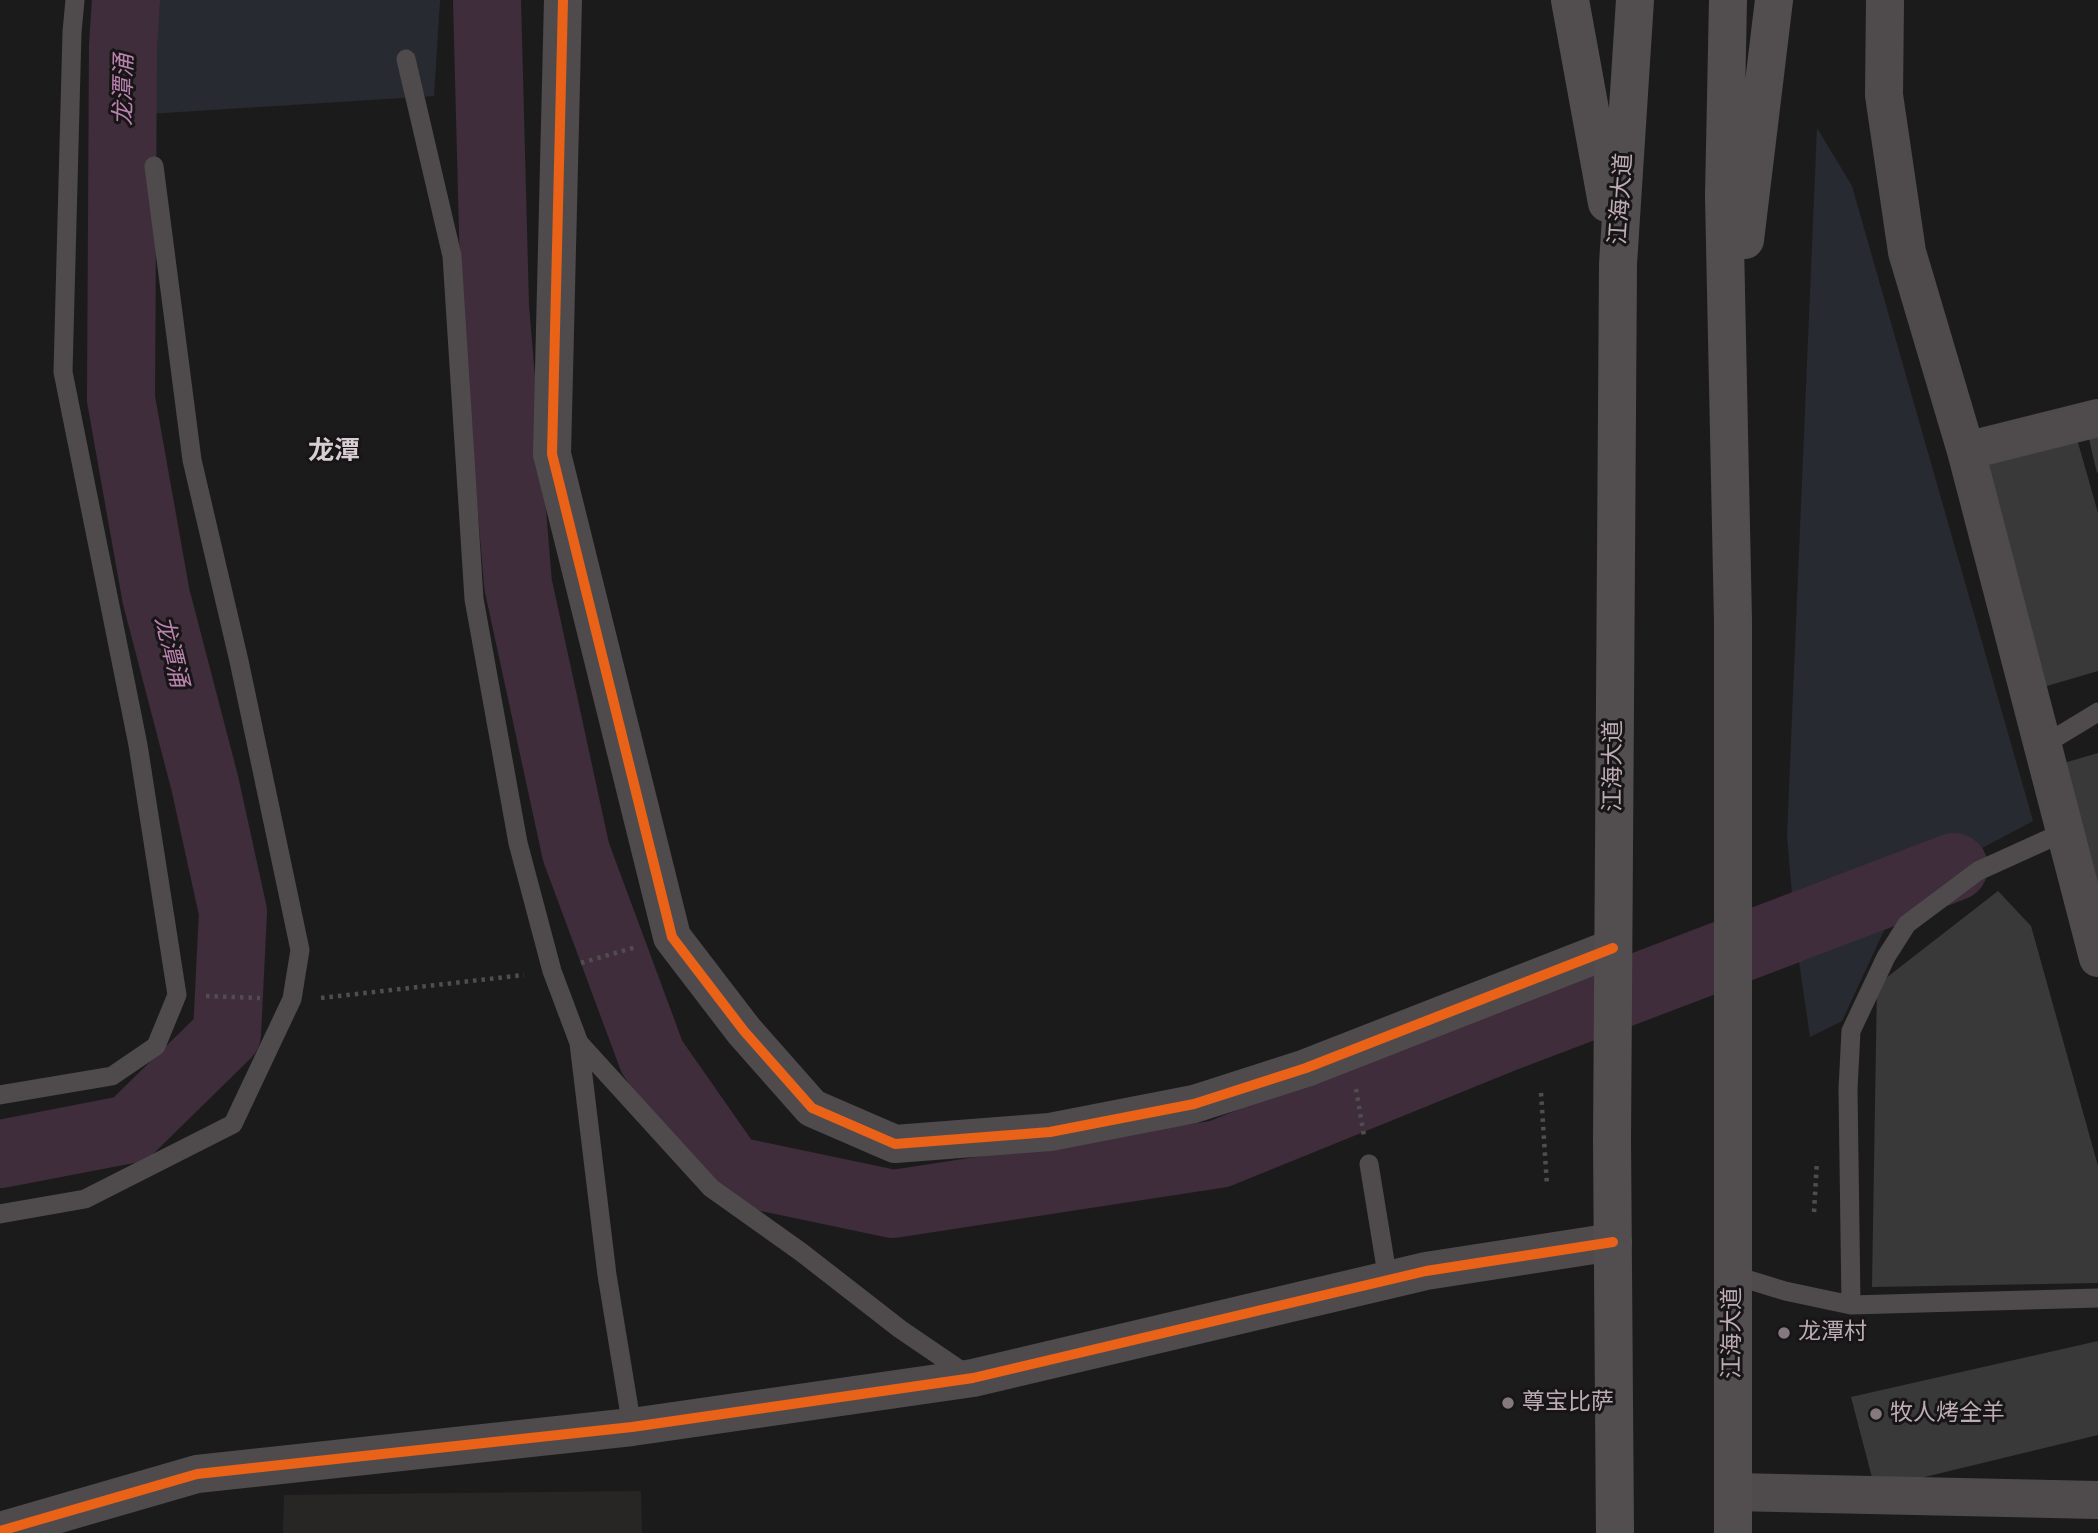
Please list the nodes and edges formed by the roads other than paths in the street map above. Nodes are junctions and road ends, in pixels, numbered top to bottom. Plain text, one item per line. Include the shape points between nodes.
1 (75, 0) edge
2 (563, 0) edge
3 (1570, 0) edge
4 (1635, 0) edge
5 (1728, 0) edge
6 (1774, 0) edge
7 (1885, 0) edge
8 (405, 59) dead end
9 (154, 166) dead end
10 (1618, 264) junction
11 (1728, 381) junction
12 (2098, 418) edge
13 (1966, 451) junction
14 (2098, 712) edge
15 (2042, 746) junction
16 (2064, 832) junction
17 (1613, 948) junction
18 (2098, 958) edge
19 (579, 1043) junction
20 (0, 1094) edge
21 (1369, 1164) road end
22 (0, 1214) edge
23 (1613, 1242) junction
24 (1733, 1275) junction
25 (1388, 1280) junction
26 (2098, 1298) edge
27 (1851, 1305) junction
28 (973, 1378) junction
29 (632, 1427) junction
30 (1733, 1492) junction
31 (2098, 1500) edge
32 (0, 1531) edge
33 (1615, 1533) edge
34 (1733, 1533) edge

1 - 20 lane via 63,372 138,745 177,995 156,1046 111,1076
2 - 17 street via 552,454 672,937 744,1031 812,1108 895,1144 1050,1132 1194,1104 1306,1068 1350,1060
3 - 10 highway
4 - 10 highway, 江海大道
5 - 11 highway, 江海大道 via 1724,196
6 - 11 highway
7 - 13 street via 1884,95 1907,252
8 - 19 lane via 452,256 474,599 518,844 552,971
9 - 22 lane via 192,460 300,950 298,1000 233,1124 85,1199
10 - 17 highway, 江海大道
11 - 24 highway, 江海大道 via 1733,621
12 - 13 street
13 - 15 street
14 - 15 lane
15 - 16 street
16 - 18 street
16 - 27 lane via 1978,871 1907,923 1851,1031
17 - 23 highway, 江海大道
19 - 28 lane via 711,1188
19 - 29 lane via 607,1275
21 - 25 lane
23 - 25 street
23 - 33 highway, 江海大道
24 - 27 lane
24 - 30 highway, 江海大道
25 - 28 street
26 - 27 lane
28 - 29 street
29 - 32 street via 197,1474
30 - 31 street
30 - 34 highway, 江海大道

